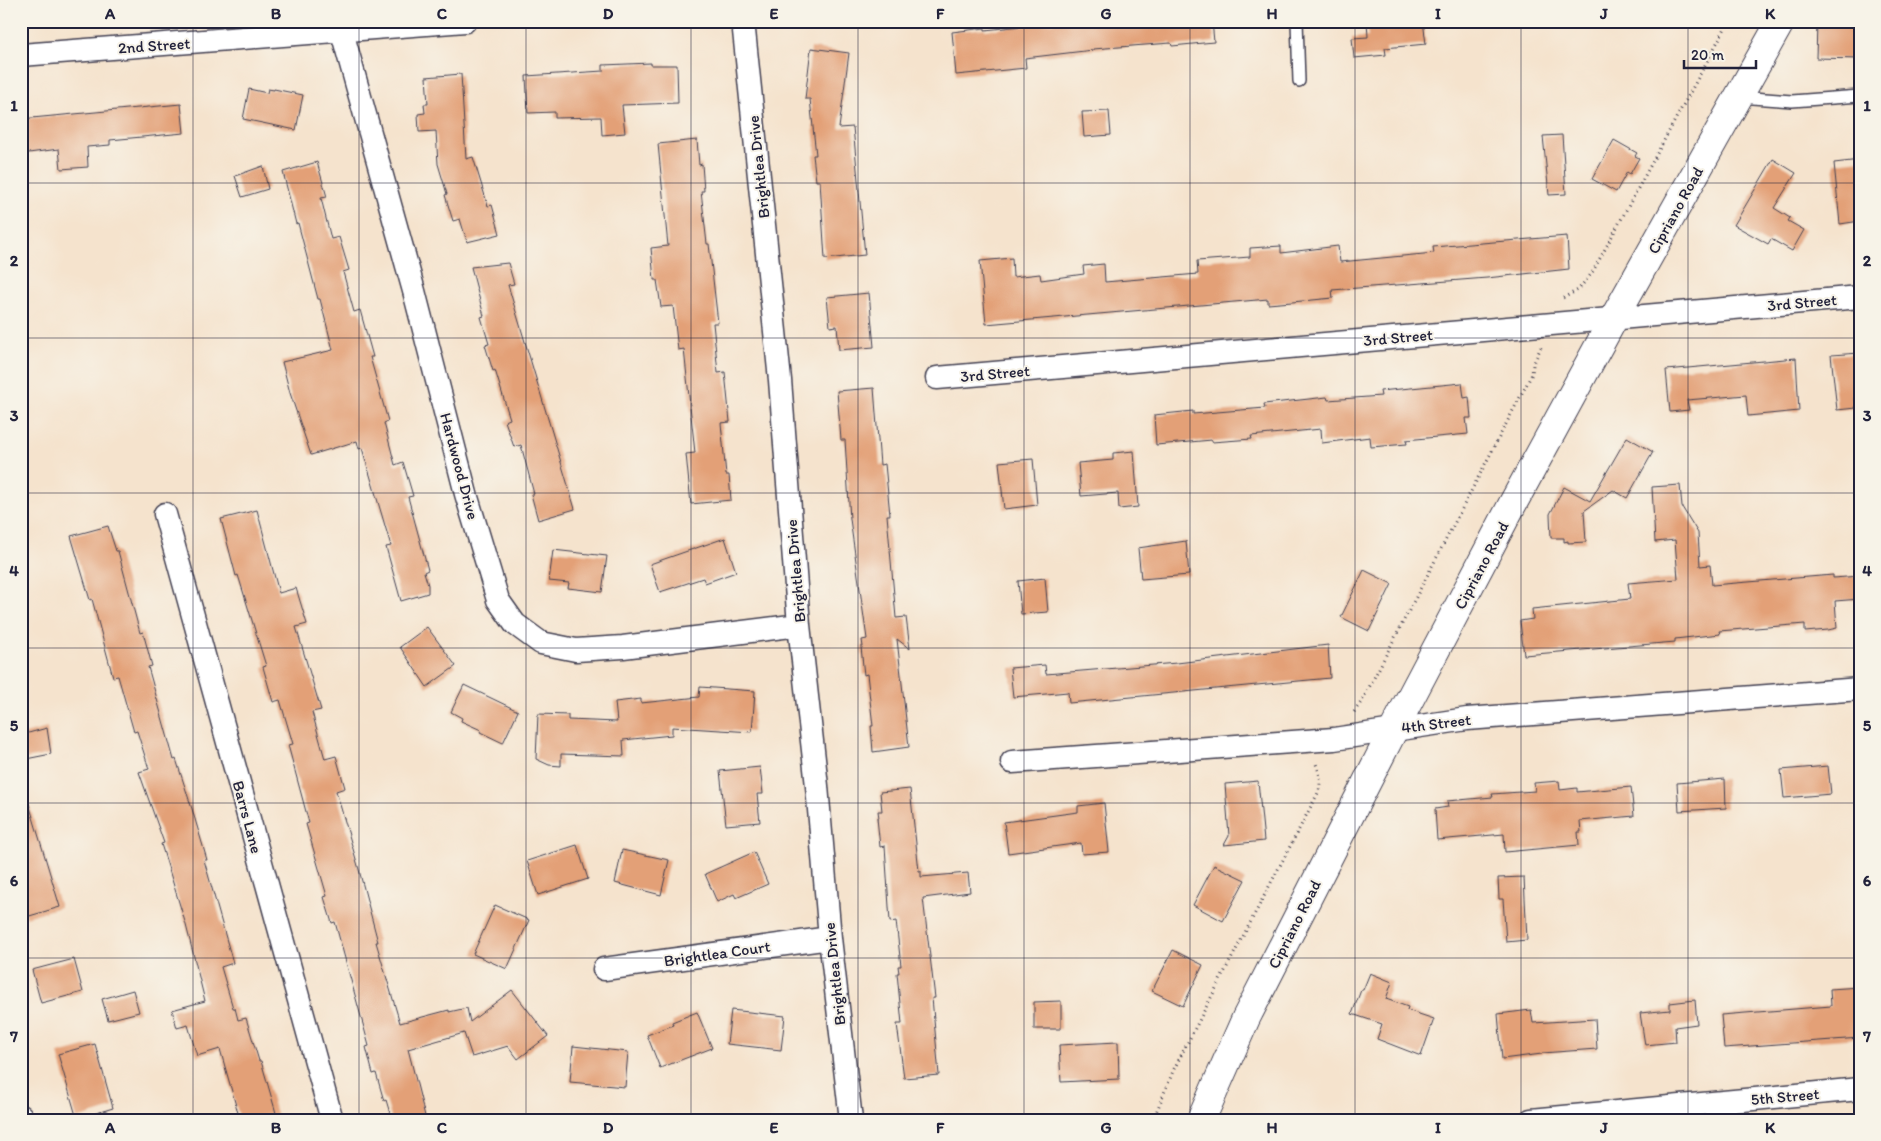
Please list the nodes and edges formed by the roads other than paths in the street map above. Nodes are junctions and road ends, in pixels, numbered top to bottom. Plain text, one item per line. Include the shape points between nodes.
1 (465, 21) edge
2 (743, 21) edge
3 (1297, 21) edge
4 (1782, 21) edge
5 (340, 26) edge
6 (21, 55) edge
7 (1299, 81) dead end
8 (1860, 96) edge
9 (1739, 97) junction
10 (1860, 298) edge
11 (1614, 318) junction
12 (937, 378) dead end
13 (165, 514) dead end
14 (799, 625) junction
15 (1860, 689) edge
16 (1394, 729) junction
17 (1012, 762) dead end
18 (830, 938) junction
19 (604, 969) dead end
20 (1860, 1089) edge
21 (21, 1116) edge
22 (22, 1120) edge
23 (332, 1120) edge
24 (851, 1120) edge
25 (1201, 1120) edge
26 (1531, 1120) edge

1 - 5 street, 2nd Street
2 - 14 street, Brightlea Drive via 780,380
3 - 7 lane
4 - 9 street, Cipriano Road
5 - 6 street, 2nd Street
5 - 14 street, Hardwood Drive via 414,291 466,494 498,600 515,624 541,643 576,650
8 - 9 lane via 1792,101
9 - 11 street, Cipriano Road
10 - 11 street, 3rd Street
11 - 12 street, 3rd Street
11 - 16 street, Cipriano Road
13 - 23 street, Barrs Lane
14 - 18 street, Brightlea Drive
15 - 16 street, 4th Street via 1467,719
16 - 17 street, 4th Street via 1334,739
16 - 25 street, Cipriano Road via 1246,1018
18 - 19 street, Brightlea Court
18 - 24 street, Brightlea Drive
20 - 26 street, 5th Street
21 - 22 street

